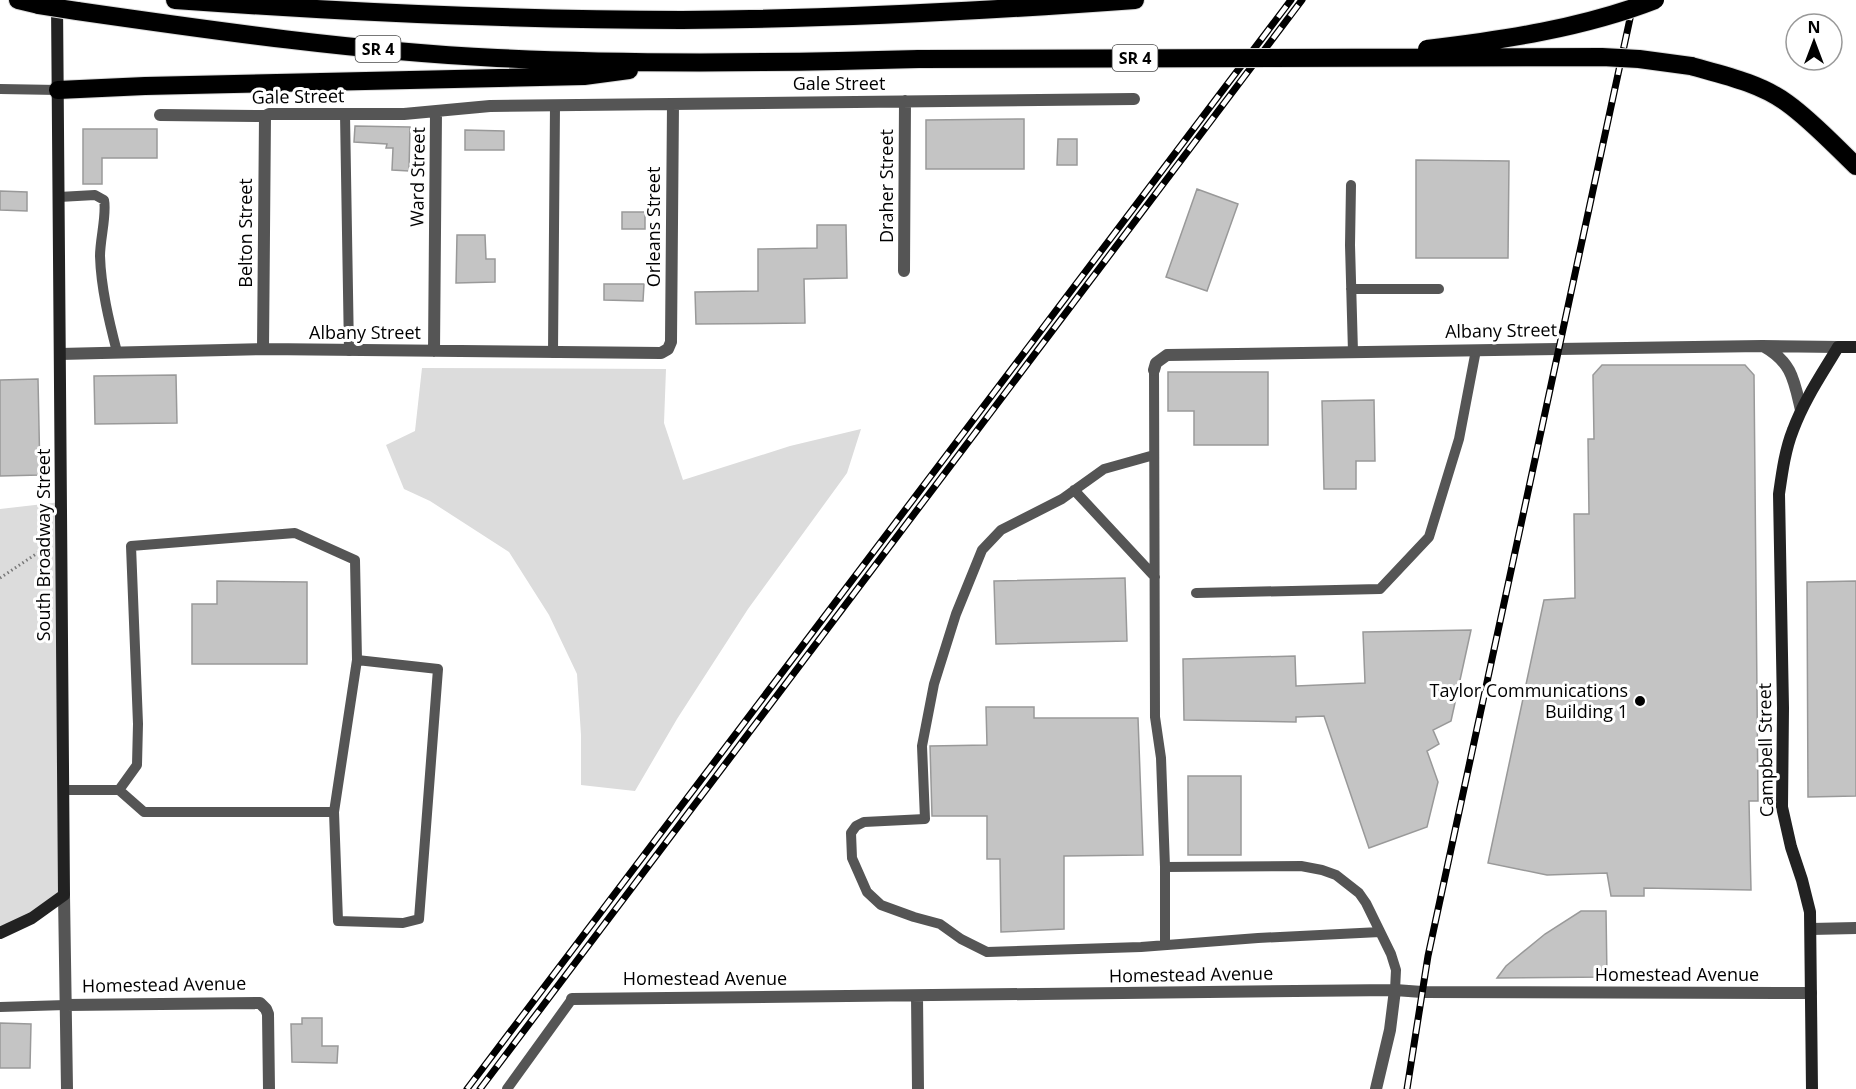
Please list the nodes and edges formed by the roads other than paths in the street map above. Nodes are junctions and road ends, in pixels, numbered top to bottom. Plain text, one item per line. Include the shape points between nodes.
1 (18, 0) edge
2 (57, 0) edge
3 (176, 0) edge
4 (1135, 0) edge
5 (1655, 0) edge
6 (1351, 57) junction
7 (681, 63) junction
8 (0, 88) edge
9 (58, 90) junction
10 (1134, 99) dead end
11 (905, 101) junction
12 (673, 104) junction
13 (550, 105) junction
14 (436, 112) junction
15 (345, 114) junction
16 (160, 115) dead end
17 (265, 116) junction
18 (1856, 166) edge
19 (1351, 185) dead end
20 (59, 196) junction
21 (904, 271) dead end
22 (1351, 289) junction
23 (1439, 289) dead end
24 (1762, 346) junction
25 (1839, 347) junction
26 (1856, 347) edge
27 (263, 349) junction
28 (668, 349) joint
29 (1476, 350) junction
30 (350, 351) junction
31 (434, 351) junction
32 (117, 352) junction
33 (1353, 352) junction
34 (553, 353) junction
35 (60, 354) junction
36 (1154, 370) joint
37 (1801, 410) junction
38 (1154, 455) junction
39 (1074, 490) junction
40 (1155, 577) junction
41 (1196, 593) dead end
42 (357, 660) junction
43 (63, 790) junction
44 (119, 790) junction
45 (334, 812) junction
46 (1165, 867) junction
47 (64, 895) junction
48 (1856, 928) edge
49 (1811, 929) junction
50 (1380, 932) junction
51 (0, 933) edge
52 (1165, 945) junction
53 (1395, 990) junction
54 (1811, 993) junction
55 (917, 996) junction
56 (572, 999) joint
57 (66, 1005) junction
58 (0, 1007) edge
59 (67, 1089) edge
60 (269, 1089) edge
61 (507, 1089) edge
62 (918, 1089) edge
63 (1376, 1089) edge
64 (1812, 1089) edge

1 - 7 highway, SR 4, bridge via 217,32 362,48 497,58
2 - 9 street, South Broadway Street
3 - 4 highway via 321,11 682,20 889,15
5 - 6 highway, SR 4, bridge via 1518,36
6 - 7 highway, SR 4, bridge
6 - 18 highway, bridge via 1602,57 1691,66 1753,85 1785,101
7 - 9 highway via 584,76
8 - 9 lane
9 - 20 street, South Broadway Street
10 - 11 street, Gale Street
11 - 12 street, Gale Street
11 - 21 street, Draher Street
12 - 13 street, Gale Street
12 - 28 street, Orleans Street
13 - 14 street, Ward Street
13 - 34 lane
14 - 15 street, Gale Street
14 - 31 street, Ward Street
15 - 17 street, Gale Street
15 - 30 lane
16 - 17 street, Gale Street
17 - 27 street, Belton Street
19 - 22 lane
20 - 32 lane via 95,195 104,200 101,272
20 - 35 street, South Broadway Street
22 - 23 lane
22 - 33 lane
24 - 25 street, Albany Street
24 - 29 street, Albany Street
24 - 37 street via 1775,352 1793,375
25 - 26 street, Albany Street
25 - 37 street, Campbell Street
27 - 30 street, Albany Street
27 - 32 street, Albany Street
28 - 34 street, Albany Street via 661,353
29 - 33 street, Albany Street
29 - 41 lane via 1459,439 1429,537 1380,589
30 - 31 street, Albany Street
31 - 34 street, Albany Street
32 - 35 street, Albany Street
33 - 36 street, Albany Street via 1167,355 1156,363
35 - 43 street, South Broadway Street
36 - 38 lane
37 - 49 street, Campbell Street via 1784,460 1779,494 1782,807
38 - 39 lane via 1104,469
38 - 40 lane
39 - 40 lane
39 - 52 lane via 1001,530 982,550 934,684 922,746 925,819 864,822 856,826 851,833 852,858 867,892 881,905 940,924 987,952
40 - 46 lane via 1155,717 1161,758
42 - 44 lane via 355,560 295,533 131,546 137,765
42 - 45 lane
42 - 45 lane via 438,669 419,920 338,921
43 - 44 lane
43 - 47 street, South Broadway Street
44 - 45 lane via 144,812
46 - 50 lane via 1300,866 1322,870 1336,875 1359,893
46 - 52 lane
47 - 51 street via 32,918
47 - 57 street, South Broadway Street
48 - 49 street
49 - 54 street, Campbell Street
50 - 52 lane
50 - 53 lane via 1396,970
53 - 54 street, Homestead Avenue
53 - 55 street, Homestead Avenue
53 - 63 street
54 - 64 street, Campbell Street
55 - 56 street, Homestead Avenue
55 - 62 street
56 - 61 lane
57 - 58 lane
57 - 59 street, South Broadway Street
57 - 60 street, Homestead Avenue via 255,1002 268,1014

